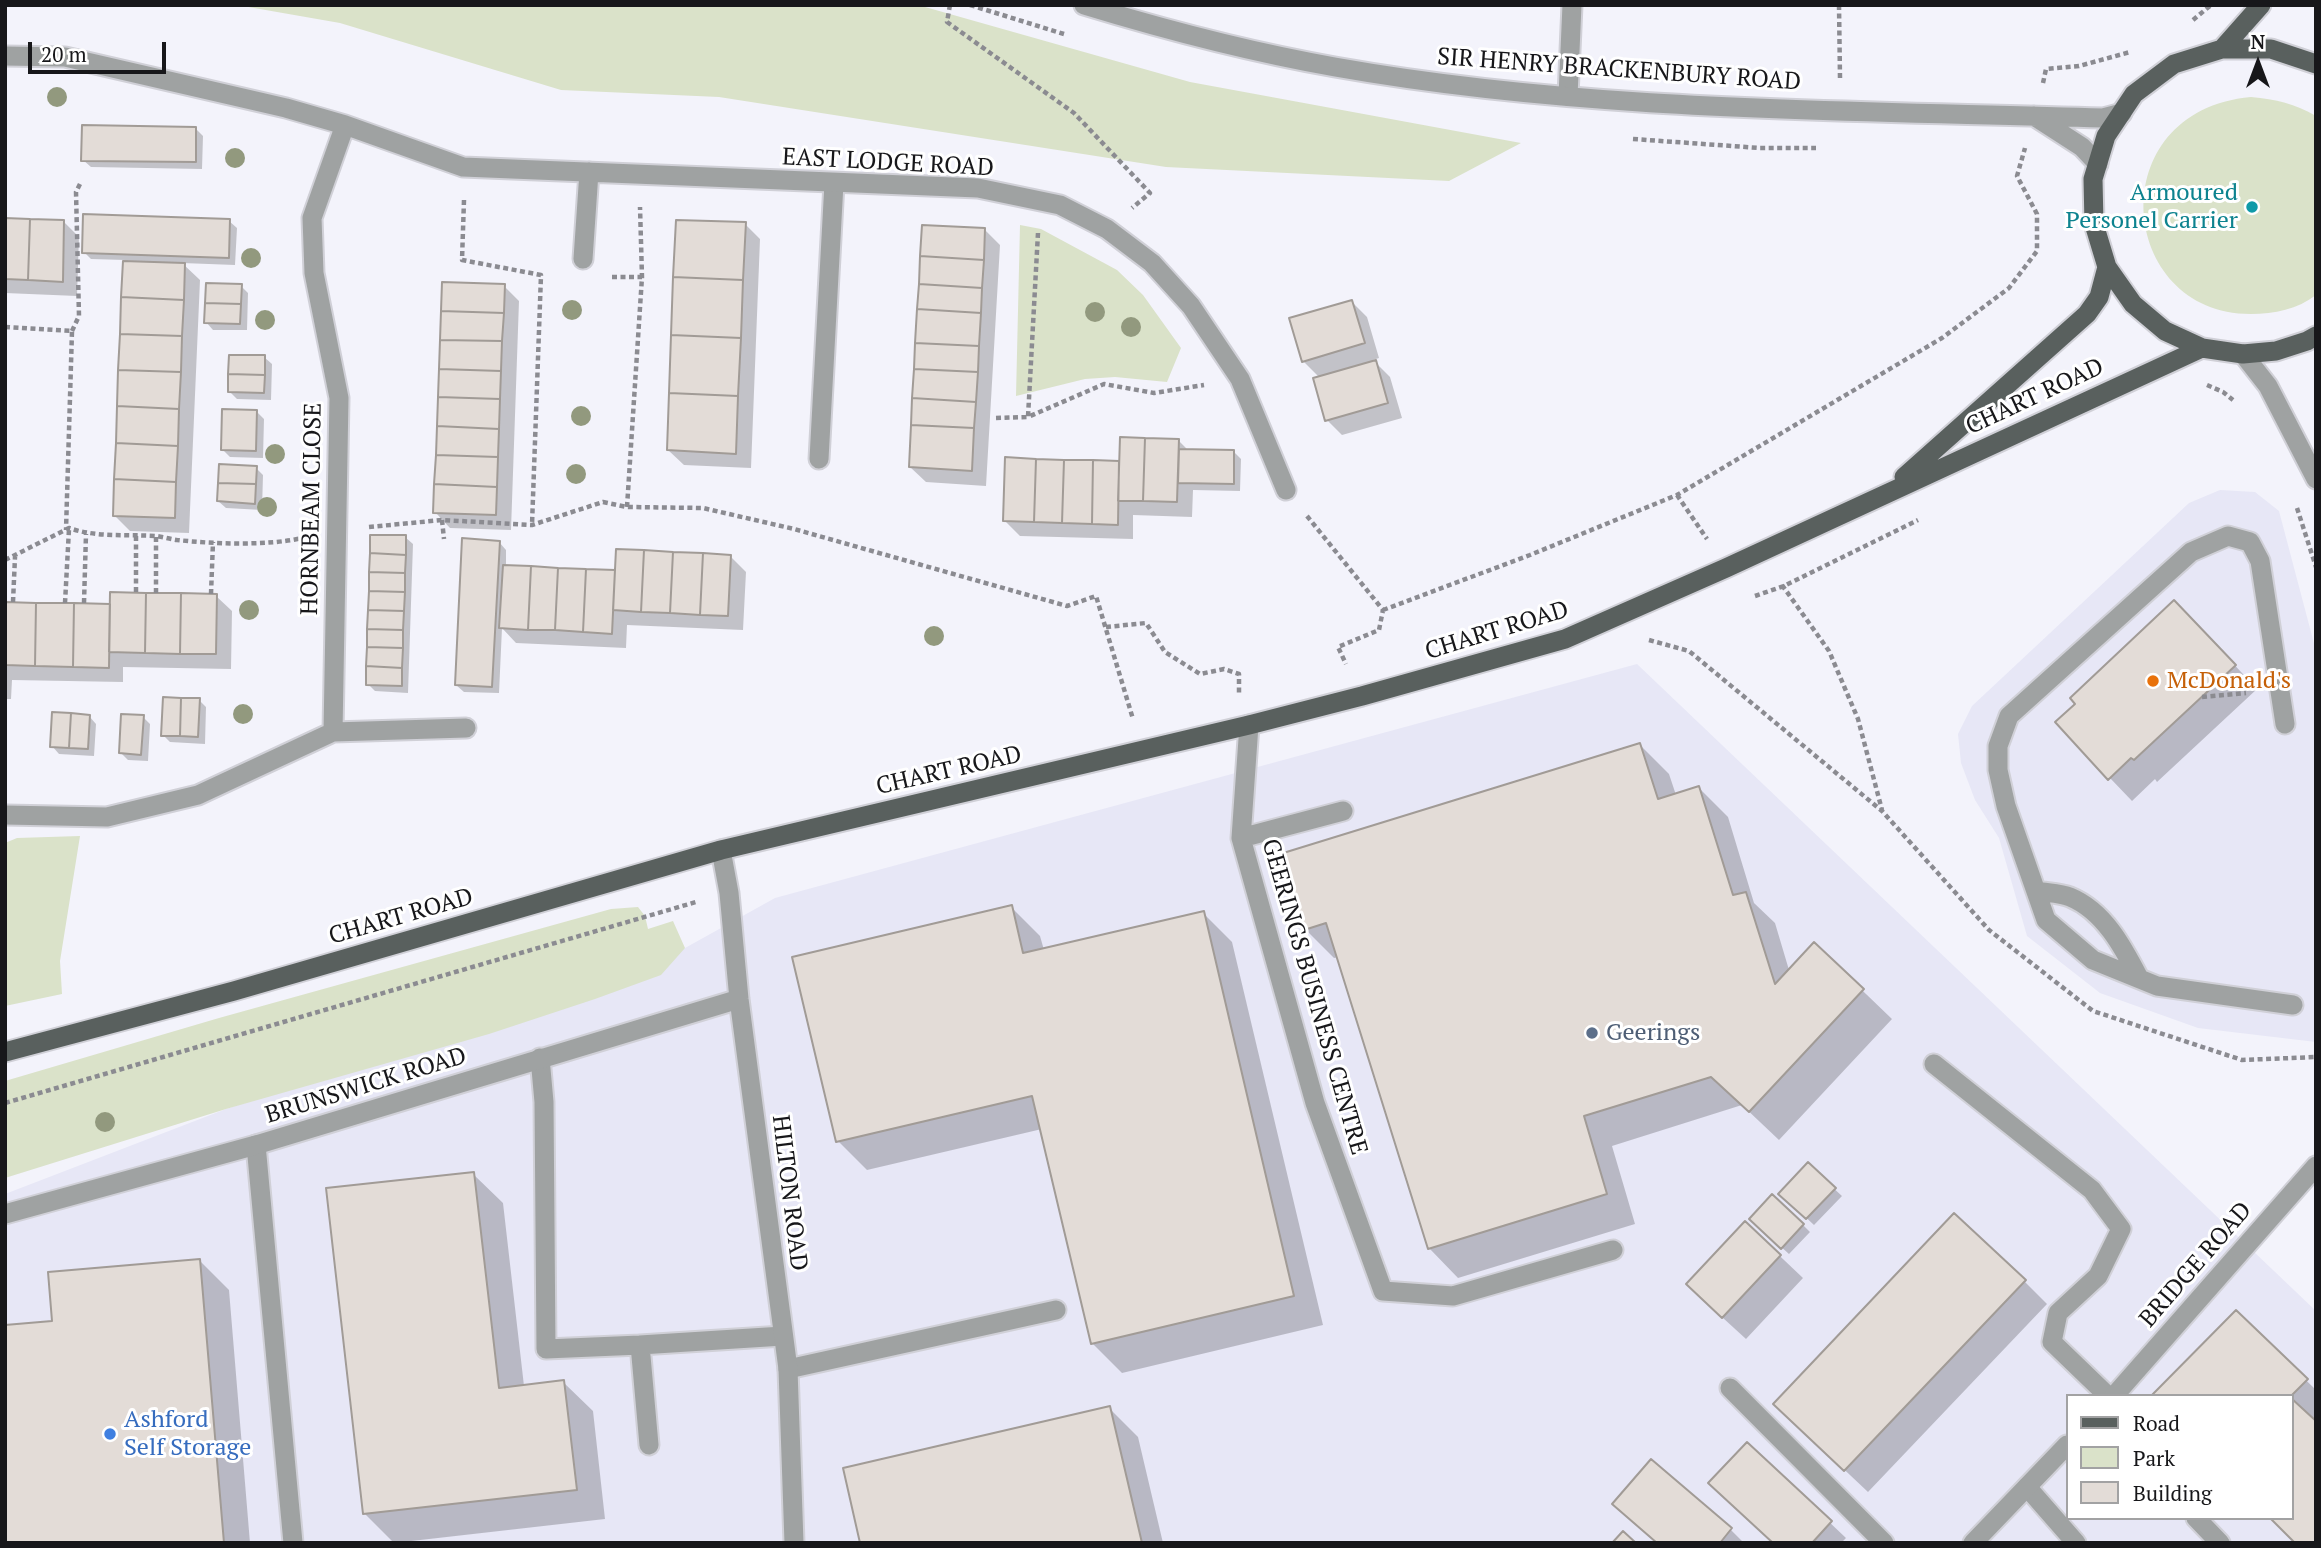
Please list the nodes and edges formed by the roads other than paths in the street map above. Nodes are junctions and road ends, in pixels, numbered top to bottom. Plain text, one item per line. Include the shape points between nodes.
1 (1084, 5) edge
2 (1572, 5) edge
3 (2261, 5) edge
4 (2222, 49) junction
5 (5, 56) edge
6 (2316, 64) edge
7 (1567, 96) junction
8 (2122, 113) junction
9 (2033, 116) junction
10 (345, 125) junction
11 (2098, 164) junction
12 (589, 172) junction
13 (834, 183) junction
14 (583, 259) dead end
15 (2107, 267) junction
16 (2316, 336) edge
17 (2202, 348) junction
18 (2243, 354) junction
19 (819, 459) dead end
20 (2316, 479) edge
21 (1286, 490) road end
22 (1888, 491) junction
23 (2285, 724) dead end
24 (1244, 725) junction
25 (466, 728) dead end
26 (333, 732) junction
27 (1343, 811) dead end
28 (5, 815) edge
29 (1241, 838) junction
30 (721, 850) junction
31 (2037, 891) junction
32 (2140, 978) junction
33 (739, 999) junction
34 (2292, 1005) dead end
35 (5, 1052) edge
36 (540, 1058) junction
37 (1934, 1064) dead end
38 (256, 1145) junction
39 (2316, 1166) edge
40 (5, 1214) edge
41 (1613, 1250) dead end
42 (1056, 1310) dead end
43 (783, 1336) junction
44 (640, 1345) junction
45 (788, 1369) junction
46 (1730, 1388) dead end
47 (2109, 1394) edge
48 (2113, 1394) edge
49 (649, 1445) dead end
50 (2066, 1446) edge
51 (2027, 1487) junction
52 (2198, 1520) edge
53 (293, 1543) edge
54 (794, 1543) edge
55 (1884, 1543) edge
56 (1973, 1543) edge
57 (2076, 1543) edge
58 (2220, 1543) edge

1 - 7 street, SIR HENRY BRACKENBURY ROAD via 1233,46 1336,67
2 - 7 street
3 - 4 main road
4 - 6 main road via 2271,49
4 - 8 main road via 2174,64 2134,94
5 - 10 street, EAST LODGE ROAD via 65,57
7 - 9 street, SIR HENRY BRACKENBURY ROAD
8 - 9 street, SIR HENRY BRACKENBURY ROAD via 2103,118
8 - 11 main road via 2106,136
9 - 11 street via 2082,147
10 - 12 street, EAST LODGE ROAD via 463,167
10 - 26 street, HORNBEAM CLOSE via 312,218 314,273 339,398
11 - 15 main road via 2093,179 2094,224
12 - 13 street, EAST LODGE ROAD
12 - 14 street
13 - 19 street
13 - 21 street, EAST LODGE ROAD via 978,188 1060,205 1107,229 1152,263 1191,306 1240,379
15 - 17 main road via 2133,304 2165,331
15 - 22 main road, CHART ROAD via 2099,297 2087,314
16 - 18 main road via 2276,351
17 - 18 main road
17 - 22 main road, CHART ROAD
18 - 20 street via 2268,386
22 - 24 main road, CHART ROAD via 1565,639
23 - 31 street via 2260,561 2250,542 2228,536 2192,552 2009,716 1998,746 1998,770
24 - 29 street, GEERINGS BUSINESS CENTRE
24 - 30 main road, CHART ROAD
25 - 26 street
26 - 28 street via 198,795 107,817
27 - 29 street
29 - 41 street, GEERINGS BUSINESS CENTRE via 1315,1103 1383,1291 1453,1296
30 - 33 street, HILTON ROAD
30 - 35 main road, CHART ROAD
31 - 32 street via 2046,920 2093,960
31 - 32 street via 2069,896 2093,912 2118,939
32 - 34 street via 2157,986
33 - 36 street, BRUNSWICK ROAD
33 - 43 street, HILTON ROAD
36 - 38 street, BRUNSWICK ROAD
36 - 44 street via 546,1349
37 - 47 street via 2092,1190 2121,1229 2098,1276 2058,1314 2052,1342
38 - 40 street, BRUNSWICK ROAD
38 - 53 street
39 - 48 street, BRIDGE ROAD
42 - 45 street
43 - 44 street
43 - 45 street, HILTON ROAD
44 - 49 street
45 - 54 street, HILTON ROAD
46 - 55 street
50 - 51 street
51 - 56 street
51 - 57 street
52 - 58 street

